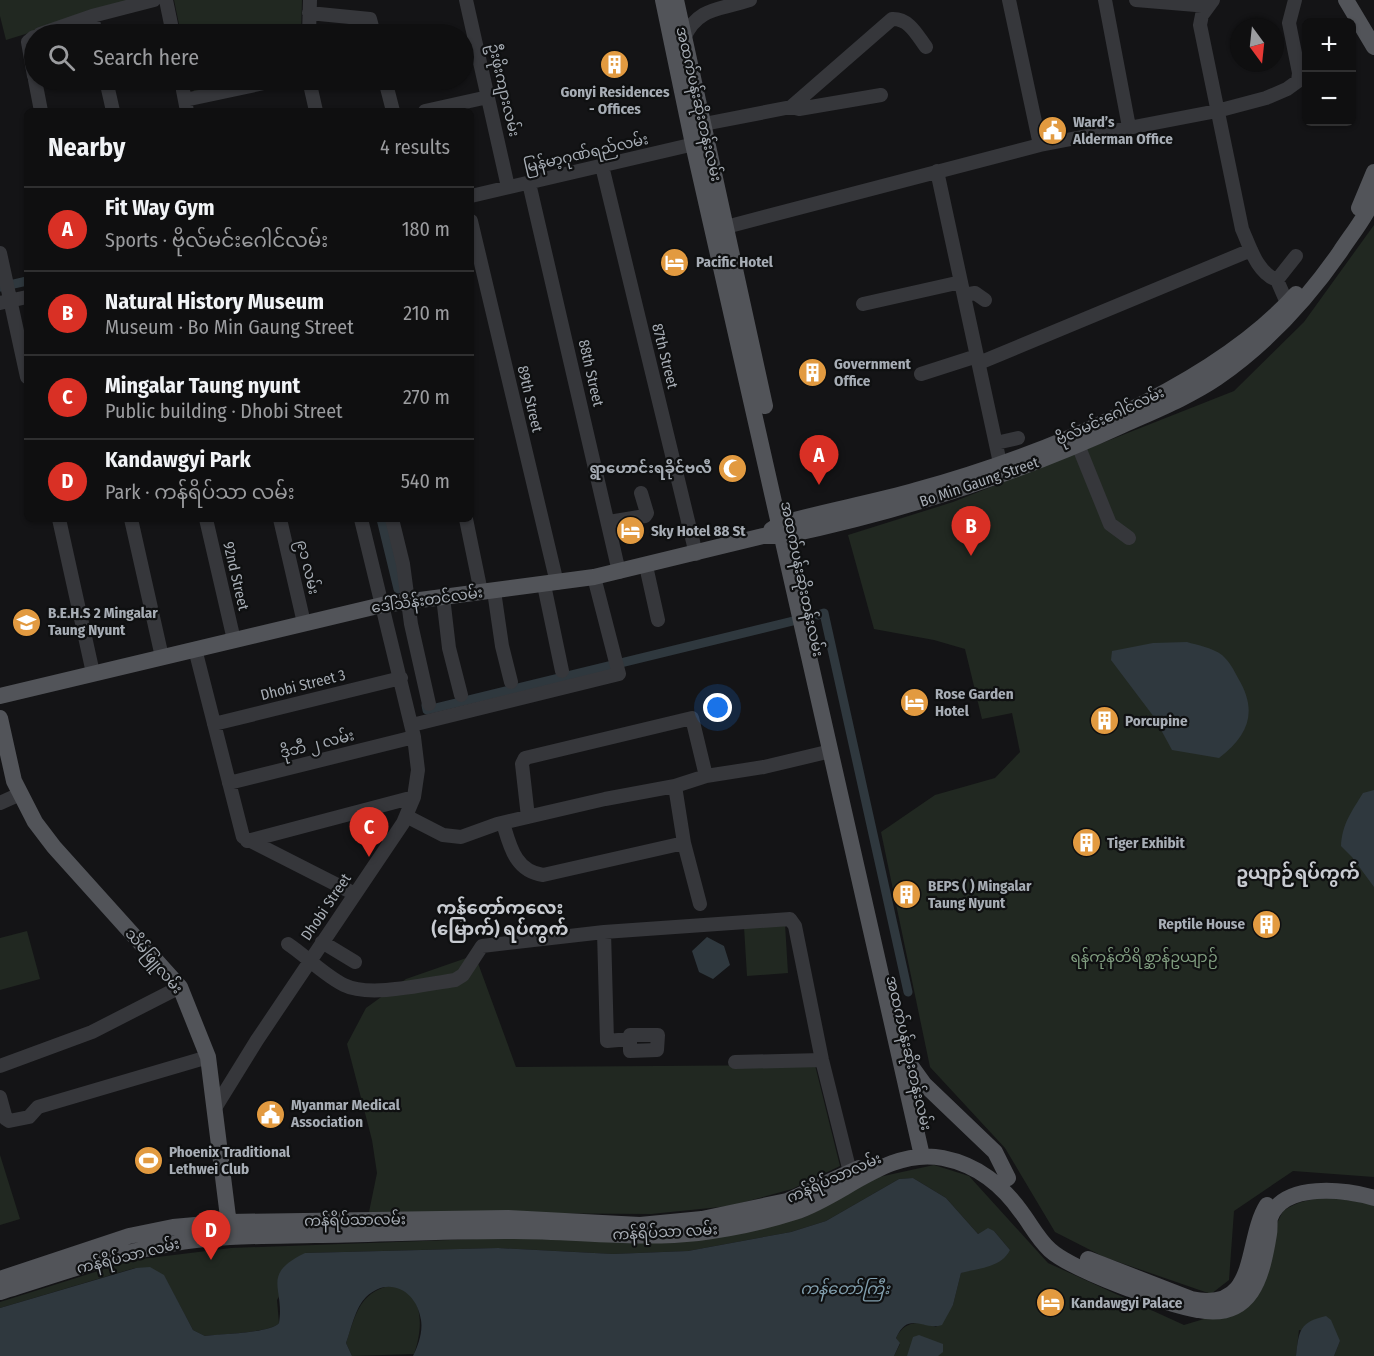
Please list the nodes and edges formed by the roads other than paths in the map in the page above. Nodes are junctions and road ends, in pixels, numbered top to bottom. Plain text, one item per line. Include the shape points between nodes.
1 (466, 0) edge
2 (663, 0) edge
3 (676, 0) edge
4 (750, 0) edge
5 (1009, 0) edge
6 (1105, 0) edge
7 (1136, 0) edge
8 (1295, 0) edge
9 (1346, 0) edge
10 (162, 1) edge
11 (1210, 3) edge
12 (310, 6) edge
13 (92, 16) junction
14 (71, 24) edge
15 (94, 24) edge
16 (170, 24) edge
17 (309, 24) edge
18 (371, 24) edge
19 (471, 24) edge
20 (474, 35) edge
21 (684, 38) junction
22 (1374, 46) edge
23 (926, 47) dead end
24 (37, 90) edge
25 (108, 90) edge
26 (183, 90) edge
27 (243, 90) edge
28 (311, 90) edge
29 (388, 90) edge
30 (881, 95) dead end
31 (488, 97) junction
32 (186, 106) edge
33 (791, 107) junction
34 (40, 108) edge
35 (112, 108) edge
36 (315, 108) edge
37 (392, 108) edge
38 (438, 108) edge
39 (1217, 111) junction
40 (1129, 127) junction
41 (702, 136) junction
42 (1040, 145) junction
43 (602, 166) junction
44 (937, 171) junction
45 (1374, 172) edge
46 (529, 183) junction
47 (508, 188) junction
48 (474, 195) edge
49 (1374, 200) edge
50 (726, 227) junction
51 (474, 235) edge
52 (1251, 250) junction
53 (1296, 256) dead end
54 (1, 259) edge
55 (1277, 280) junction
56 (963, 289) junction
57 (24, 298) edge
58 (735, 298) junction
59 (985, 300) dead end
60 (5, 302) edge
61 (863, 304) dead end
62 (1294, 304) junction
63 (978, 360) junction
64 (24, 367) edge
65 (921, 374) dead end
66 (1018, 438) dead end
67 (996, 443) junction
68 (1078, 445) junction
69 (1007, 465) junction
70 (641, 494) dead end
71 (59, 522) edge
72 (131, 522) edge
73 (207, 522) edge
74 (281, 522) edge
75 (362, 522) edge
76 (393, 522) edge
77 (467, 522) edge
78 (609, 522) junction
79 (786, 529) junction
80 (1129, 538) dead end
81 (696, 554) junction
82 (646, 566) junction
83 (620, 572) junction
84 (594, 577) junction
85 (550, 584) junction
86 (487, 592) junction
87 (443, 597) junction
88 (407, 601) junction
89 (382, 605) junction
90 (658, 620) dead end
91 (304, 623) junction
92 (234, 640) junction
93 (195, 649) junction
94 (162, 657) junction
95 (562, 671) dead end
96 (93, 673) junction
97 (401, 678) junction
98 (512, 682) dead end
99 (460, 695) dead end
100 (0, 696) edge
101 (429, 704) dead end
102 (0, 718) edge
103 (214, 724) junction
104 (413, 731) junction
105 (836, 750) junction
106 (706, 776) junction
107 (229, 783) junction
108 (675, 786) junction
109 (20, 795) junction
110 (414, 797) junction
111 (0, 803) edge
112 (406, 816) junction
113 (528, 817) junction
114 (503, 823) junction
115 (245, 839) junction
116 (684, 843) junction
117 (355, 894) junction
118 (700, 904) dead end
119 (604, 932) junction
120 (322, 942) junction
121 (288, 944) dead end
122 (311, 959) junction
123 (355, 962) dead end
124 (180, 987) junction
125 (897, 1026) junction
126 (630, 1040) dead end
127 (208, 1057) junction
128 (822, 1060) junction
129 (735, 1062) dead end
130 (0, 1066) edge
131 (911, 1066) junction
132 (0, 1097) edge
133 (215, 1108) junction
134 (926, 1152) junction
135 (850, 1173) junction
136 (1008, 1178) junction
137 (1374, 1190) edge
138 (1374, 1198) edge
139 (1023, 1205) junction
140 (229, 1229) junction
141 (0, 1279) edge
142 (0, 1292) edge
143 (1240, 1295) junction

1 - 19 street, ဦးဖိုးကျားလမ်း
2 - 41 main road, အထက်ပန်းဆိုးတန်းလမ်း
3 - 21 main road, အထက်ပန်းဆိုးတန်းလမ်း
4 - 21 street via 703,13 690,25
5 - 42 street
6 - 40 street
7 - 11 street
8 - 39 street via 1289,23 1298,81 1266,98
9 - 22 main road
10 - 13 street
10 - 16 street
11 - 39 street via 1200,25
12 - 17 street
12 - 18 street via 370,19
13 - 14 street
13 - 15 street
20 - 31 street, ဦးဖိုးကျားလမ်း
21 - 41 main road, အထက်ပန်းဆိုးတန်းလမ်း
23 - 33 street via 910,25 899,18 892,19
24 - 34 street
25 - 35 street
26 - 32 street
27 - 32 street
28 - 36 street
29 - 37 street
30 - 33 street, မြန်မာ့ဂုဏ်ရည်လမ်း via 799,109
31 - 38 street
31 - 47 street, ဦးဖိုးကျားလမ်း
33 - 41 street, မြန်မာ့ဂုဏ်ရည်လမ်း
39 - 40 street
39 - 52 street via 1242,229
40 - 42 street
41 - 43 street, မြန်မာ့ဂုဏ်ရည်လမ်း
41 - 50 main road, အထက်ပန်းဆိုးတန်းလမ်း
41 - 58 main road, အထက်ပန်းဆိုးတန်းလမ်း
42 - 44 street
43 - 46 street, မြန်မာ့ဂုဏ်ရည်လမ်း
43 - 81 street, 87th Street
44 - 50 street
44 - 56 street
45 - 62 main road, ဗိုလ်မင်းဂေါင်လမ်း via 1361,204
46 - 47 street, မြန်မာ့ဂုဏ်ရည်လမ်း
46 - 78 street, 88th Street
47 - 48 street, မြန်မာ့ဂုဏ်ရည်လမ်း
49 - 62 main road, Bo Min Gaung Street via 1320,281
50 - 58 main road, အထက်ပန်းဆိုးတန်းလမ်း
51 - 85 street, 89th Street
52 - 55 street via 1268,277
52 - 63 street
53 - 55 street
54 - 60 street
55 - 62 street
56 - 59 street
56 - 61 street
56 - 63 street
57 - 60 street
58 - 79 main road, အထက်ပန်းဆိုးတန်းလမ်း
60 - 64 street
62 - 68 main road, Bo Min Gaung Street via 1281,326 1216,379
62 - 69 main road, ဗိုလ်မင်းဂေါင်လမ်း via 1237,346 1148,402
63 - 65 street
63 - 67 street
66 - 67 street
67 - 69 street
68 - 69 main road, Bo Min Gaung Street
68 - 80 street via 1110,524
69 - 79 main road, ဗိုလ်မင်းဂေါင်လမ်း
69 - 79 main road, Bo Min Gaung Street via 920,504 845,522
70 - 78 street via 645,516
71 - 96 street
72 - 94 street
73 - 92 street, 92nd Street
74 - 91 street, ၉၁ လမ်း
75 - 89 street, Dhobi Street
76 - 88 street
77 - 86 street
78 - 83 street, 88th Street
79 - 81 main road, ဒေါ်သိန်းတင်လမ်း
79 - 105 main road, အထက်ပန်းဆိုးတန်းလမ်း
81 - 82 main road, ဒေါ်သိန်းတင်လမ်း
82 - 83 main road, ဒေါ်သိန်းတင်လမ်း
82 - 90 street
83 - 84 main road, ဒေါ်သိန်းတင်လမ်း
84 - 85 main road, ဒေါ်သိန်းတင်လမ်း
84 - 104 street, ဒိုဘီ ၂ လမ်း via 619,674
85 - 86 main road, ဒေါ်သိန်းတင်လမ်း
85 - 95 street, 89th Street
86 - 87 main road, ဒေါ်သိန်းတင်လမ်း
86 - 98 street
87 - 88 main road, ဒေါ်သိန်းတင်လမ်း
87 - 99 street
88 - 89 main road, ဒေါ်သိန်းတင်လမ်း
88 - 101 street
89 - 91 main road, ဒေါ်သိန်းတင်လမ်း
89 - 97 street, Dhobi Street
91 - 92 main road, ဒေါ်သိန်းတင်လမ်း
92 - 93 main road, ဒေါ်သိန်းတင်လမ်း
93 - 94 main road, ဒေါ်သိန်းတင်လမ်း
93 - 103 street
94 - 96 main road, ဒေါ်သိန်းတင်လမ်း
96 - 100 main road, ဒေါ်သိန်းတင်လမ်း
97 - 103 street, Dhobi Street 3
97 - 104 street, Dhobi Street
102 - 109 main road, သိမ်ဖြူလမ်း
103 - 107 street
104 - 107 street, ဒိုဘီ ၂ လမ်း
104 - 110 street, Dhobi Street via 418,770
105 - 106 street
105 - 125 main road, အထက်ပန်းဆိုးတန်းလမ်း
106 - 108 street
106 - 113 street via 692,718 683,720 525,758 522,764
107 - 115 street
108 - 113 street
108 - 116 street
109 - 111 street
109 - 124 main road, သိမ်ဖြူလမ်း via 54,847
110 - 112 street, Dhobi Street
110 - 115 street
112 - 114 street via 443,835 461,837
112 - 117 street, Dhobi Street
113 - 114 street
114 - 116 street via 518,862 526,870 543,874
115 - 117 street
116 - 118 street
117 - 120 street, Dhobi Street
119 - 122 street via 482,946 463,975 455,980 405,987 355,990
119 - 126 street via 607,1041
119 - 128 street via 790,919 795,926
120 - 122 street, Dhobi Street
120 - 123 street
121 - 122 street
122 - 133 street, Dhobi Street
124 - 127 main road, သိမ်ဖြူလမ်း
124 - 130 street via 92,1032
125 - 131 main road, အထက်ပန်းဆိုးတန်းလမ်း
125 - 134 main road, အထက်ပန်းဆိုးတန်းလမ်း
127 - 132 street via 38,1107 28,1117 9,1121
127 - 133 main road, သိမ်ဖြူလမ်း
128 - 129 street
128 - 135 street
131 - 134 main road, အထက်ပန်းဆိုးတန်းလမ်း
131 - 136 main road via 924,1084 995,1152
133 - 140 main road, သိမ်ဖြူလမ်း
134 - 135 main road, ကန်ရိပ်သာလမ်း via 890,1153
134 - 136 main road, ကန်ရိပ်သာလမ်း via 970,1156
134 - 139 main road, ကန်ရိပ်သာ လမ်း via 979,1171
134 - 140 main road, ကန်ရိပ်သာ လမ်း via 891,1163 796,1212 697,1233
135 - 140 main road, ကန်ရိပ်သာလမ်း via 787,1201 680,1222 640,1225 508,1218
136 - 139 main road, ကန်ရိပ်သာလမ်း
137 - 143 main road via 1320,1182 1284,1190 1271,1198 1262,1211
138 - 143 main road via 1329,1190 1299,1194 1280,1204 1270,1218 1261,1274 1251,1294
139 - 143 main road, ကန်ရိပ်သာ လမ်း via 1052,1252 1091,1272 1201,1311 1229,1310
140 - 141 main road, ကန်ရိပ်သာလမ်း via 173,1227 129,1236
140 - 142 main road, ကန်ရိပ်သာ လမ်း via 135,1251

